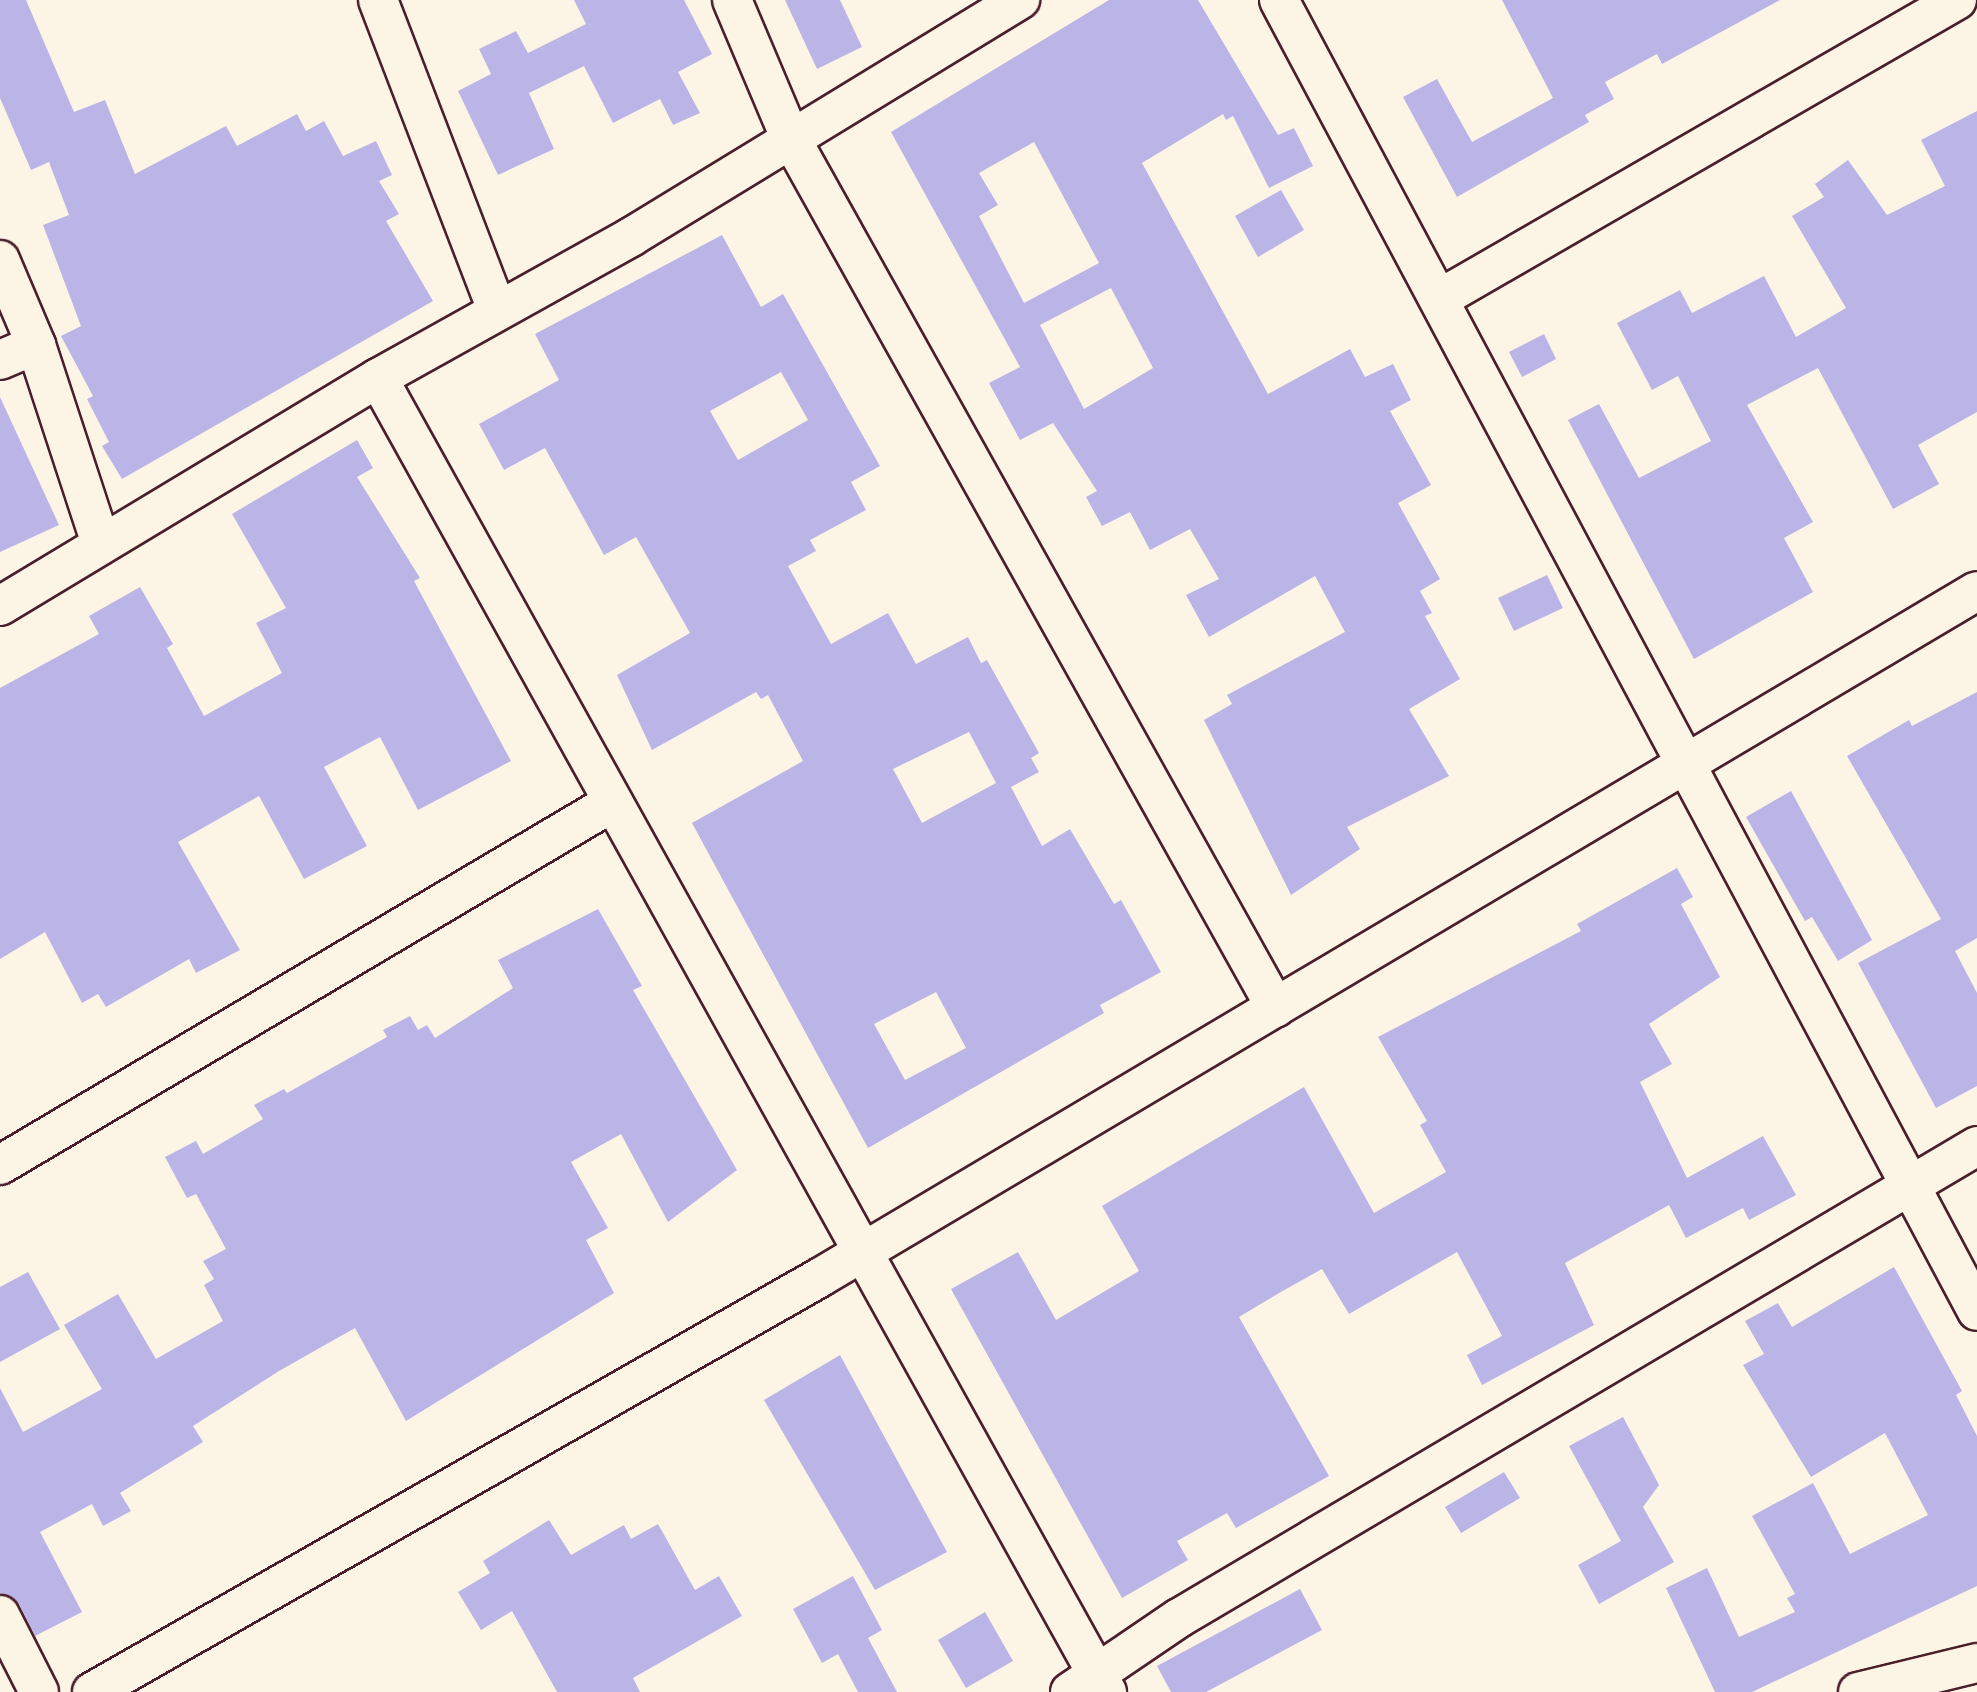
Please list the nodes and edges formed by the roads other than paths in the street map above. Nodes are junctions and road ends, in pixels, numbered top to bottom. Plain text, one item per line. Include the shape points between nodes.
1 (378, 0) edge
2 (732, 0) edge
3 (1020, 0) edge
4 (1279, 0) edge
5 (1957, 0) edge
6 (790, 137) junction
7 (0, 260) edge
8 (1439, 299) junction
9 (497, 310) junction
10 (36, 345) junction
11 (0, 360) edge
12 (378, 378) junction
13 (101, 544) junction
14 (1977, 591) edge
15 (0, 606) edge
16 (1686, 766) junction
17 (613, 802) junction
18 (1276, 1008) junction
19 (1977, 1146) edge
20 (0, 1165) edge
21 (1908, 1187) junction
22 (862, 1252) junction
23 (1977, 1311) edge
24 (0, 1615) edge
25 (1977, 1663) edge
26 (1092, 1686) edge
27 (39, 1692) edge
28 (92, 1692) edge
29 (1858, 1692) edge

1 - 9 street
2 - 6 street
3 - 6 street
4 - 8 street
5 - 8 street
6 - 9 street via 631,237
6 - 18 street
7 - 10 street
8 - 16 street
9 - 12 street
10 - 11 street
10 - 13 street
12 - 13 street
12 - 17 street
13 - 15 street
14 - 16 street
16 - 18 street
16 - 21 street
17 - 20 street
17 - 22 street
18 - 22 street
19 - 21 street
21 - 23 street
21 - 26 street via 1179,1618
22 - 26 street
22 - 28 street
24 - 27 street
25 - 29 street

